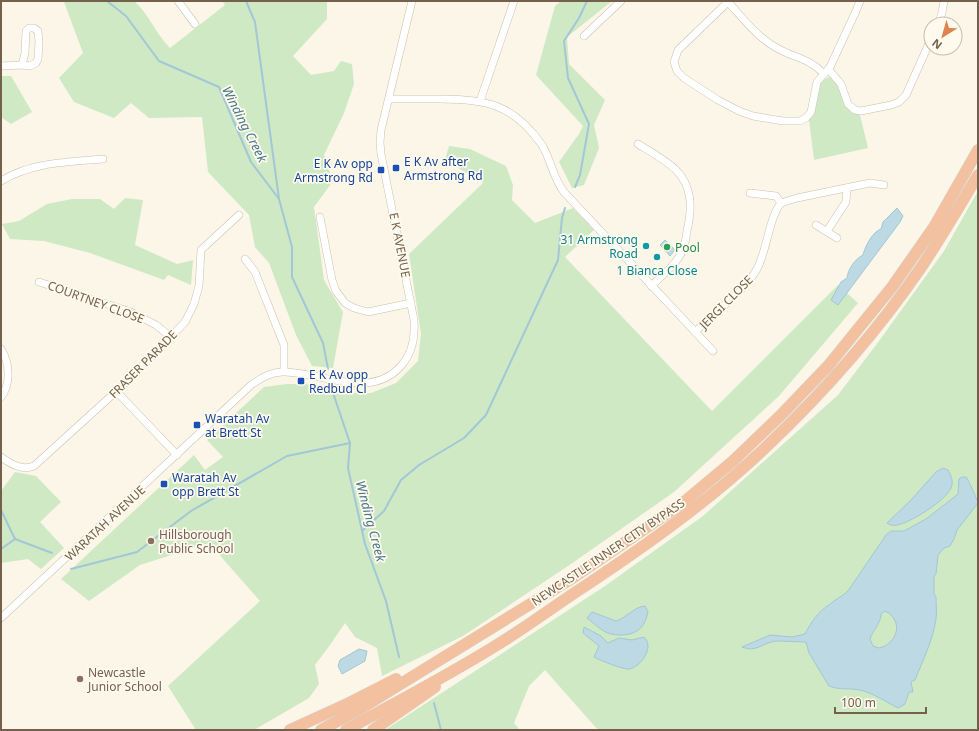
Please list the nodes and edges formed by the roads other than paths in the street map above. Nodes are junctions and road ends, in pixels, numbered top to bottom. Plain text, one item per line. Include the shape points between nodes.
1 (178, 1) edge
2 (412, 1) edge
3 (514, 1) edge
4 (621, 1) edge
5 (729, 1) edge
6 (860, 1) edge
7 (944, 1) edge
8 (941, 16) edge
9 (194, 24) dead end
10 (584, 36) dead end
11 (923, 56) edge
12 (22, 65) junction
13 (1, 66) edge
14 (827, 72) junction
15 (389, 99) junction
16 (480, 101) junction
17 (638, 144) dead end
18 (978, 150) edge
19 (103, 159) dead end
20 (978, 175) edge
21 (1, 181) edge
22 (884, 185) dead end
23 (847, 188) junction
24 (750, 192) dead end
25 (781, 203) junction
26 (239, 215) dead end
27 (320, 217) dead end
28 (816, 225) dead end
29 (827, 231) junction
30 (837, 238) dead end
31 (246, 259) dead end
32 (39, 282) dead end
33 (651, 286) junction
34 (411, 303) junction
35 (695, 332) junction
36 (171, 337) junction
37 (1, 349) edge
38 (713, 351) dead end
39 (284, 371) junction
40 (116, 391) junction
41 (1, 397) edge
42 (177, 455) junction
43 (1, 457) edge
44 (1, 618) edge
45 (467, 643) junction
46 (493, 648) junction
47 (290, 730) edge
48 (321, 730) edge
49 (346, 730) edge
50 (373, 730) edge

1 - 9 street
2 - 15 street, E K AVENUE
3 - 16 street
4 - 10 street
5 - 14 street via 762,38 786,53
5 - 14 street via 676,54 675,68 684,78 739,111 792,122 806,118 811,112 816,84
6 - 14 street
7 - 8 street
11 - 14 street via 902,100 861,111 848,104 841,84 835,76
12 - 12 street via 26,31 34,28 38,34 38,60 30,66
12 - 13 street
15 - 16 street
15 - 34 street, E K AVENUE via 380,142 381,154
16 - 33 street via 506,111 529,130 545,151 554,177 562,189
17 - 33 street via 677,171 686,183 690,201 686,240 681,254
18 - 45 highway, NEWCASTLE INNER CITY BYPASS via 934,227 892,287 828,366 765,432 684,502 571,579
19 - 21 street via 46,164
20 - 46 highway, NEWCASTLE INNER CITY BYPASS via 921,267 890,309 819,394 766,448 683,518
22 - 23 street via 870,183
23 - 25 street
23 - 29 street via 846,202
24 - 25 street via 776,196
25 - 35 street, JERGI CLOSE via 754,274
26 - 36 street, FRASER PARADE via 201,250 199,286 194,304 185,322
27 - 34 street via 332,280 345,303 368,312
28 - 29 street
29 - 30 street
31 - 39 street via 256,272 284,345
32 - 36 street, COURTNEY CLOSE via 131,312 156,325
33 - 35 street
34 - 39 street, E K AVENUE via 414,344 404,362 388,378 370,383 350,383
35 - 38 street
36 - 40 street, FRASER PARADE
37 - 41 street via 8,371 7,386
39 - 42 street, WARATAH AVENUE via 271,374 251,385
40 - 42 street
40 - 43 street, FRASER PARADE via 34,466 22,468
42 - 44 street, WARATAH AVENUE
45 - 47 highway
45 - 48 highway, NEWCASTLE INNER CITY BYPASS
46 - 49 highway, NEWCASTLE INNER CITY BYPASS
46 - 50 highway

